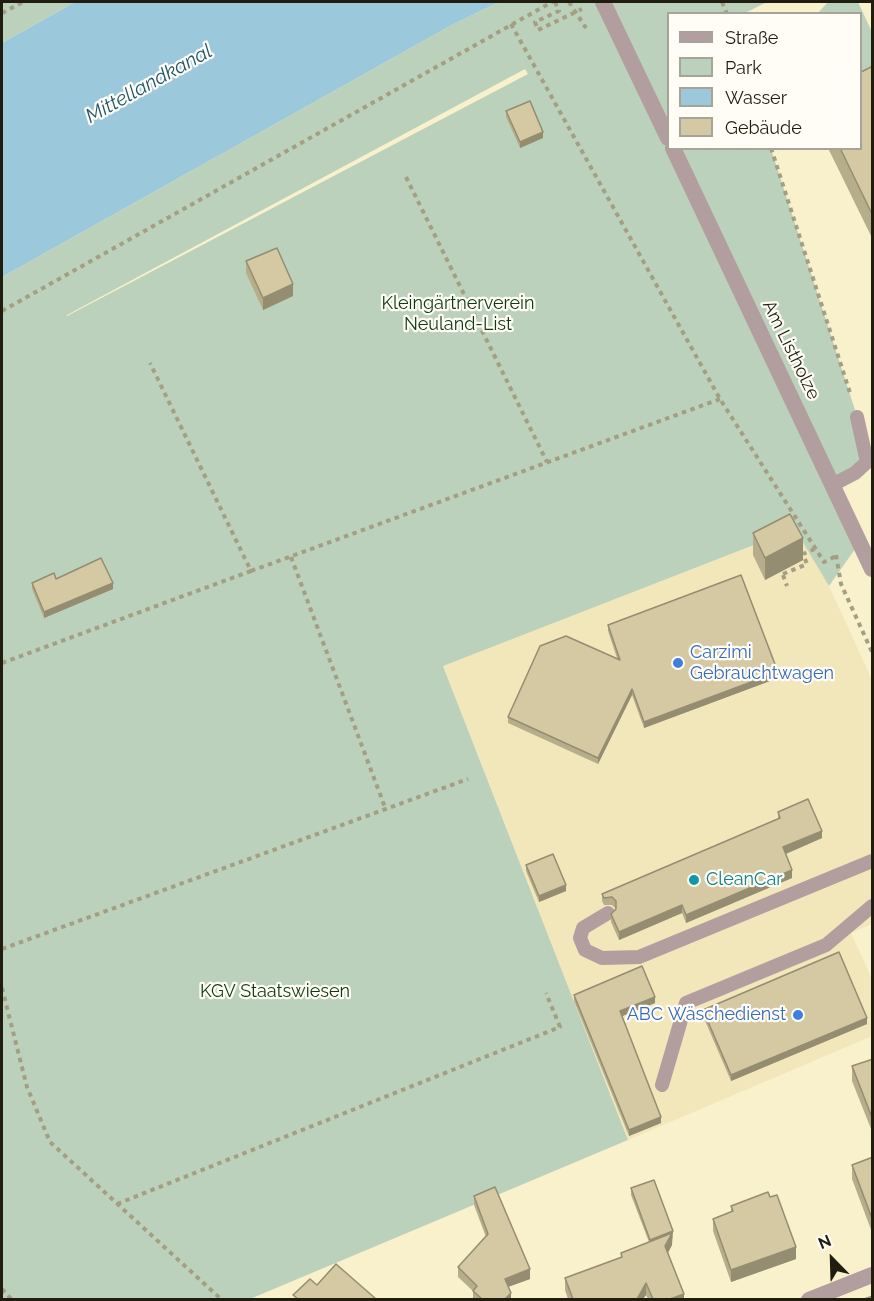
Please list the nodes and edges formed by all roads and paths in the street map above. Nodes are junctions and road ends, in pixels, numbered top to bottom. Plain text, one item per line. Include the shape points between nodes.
1 (23, 2) edge
2 (554, 2) edge
3 (569, 2) edge
4 (603, 2) edge
5 (572, 9) dead end
6 (2, 13) edge
7 (567, 18) dead end
8 (511, 24) junction
9 (667, 134) edge
10 (675, 150) edge
11 (772, 150) edge
12 (406, 177) dead end
13 (2, 311) edge
14 (150, 363) dead end
15 (720, 399) junction
16 (857, 417) joint
17 (546, 462) junction
18 (834, 484) junction
19 (866, 539) edge
20 (817, 548) junction
21 (836, 556) dead end
22 (291, 557) junction
23 (873, 568) edge
24 (251, 571) junction
25 (787, 586) dead end
26 (2, 663) edge
27 (468, 779) dead end
28 (386, 810) junction
29 (873, 861) edge
30 (873, 906) edge
31 (608, 913) dead end
32 (2, 949) edge
33 (2, 988) edge
34 (546, 993) dead end
35 (662, 1085) dead end
36 (117, 1204) junction
37 (873, 1275) edge
38 (2, 1289) edge
39 (12, 1299) edge
40 (222, 1299) edge
41 (809, 1299) edge

1 - 6 path
2 - 7 path via 559,11 535,22 538,30
2 - 8 path
3 - 5 path
4 - 9 street
8 - 13 path
8 - 15 path
10 - 18 street, Am Listholze
11 - 16 path
12 - 17 path
14 - 24 path
15 - 17 path
15 - 20 path
16 - 18 lane via 867,462
17 - 22 path
18 - 19 street, Am Listholze
19 - 23 street, Am Listholze
20 - 21 path via 824,562
20 - 25 path via 803,554 807,564 782,573
22 - 24 path
22 - 28 path
24 - 26 path
27 - 28 path
28 - 32 path
29 - 31 lane via 639,957 602,957 585,950 580,938 583,928
30 - 35 lane via 826,945 686,1003
33 - 36 path via 27,1087 50,1142
34 - 36 path via 560,1027
36 - 40 path
37 - 41 street
38 - 39 path

